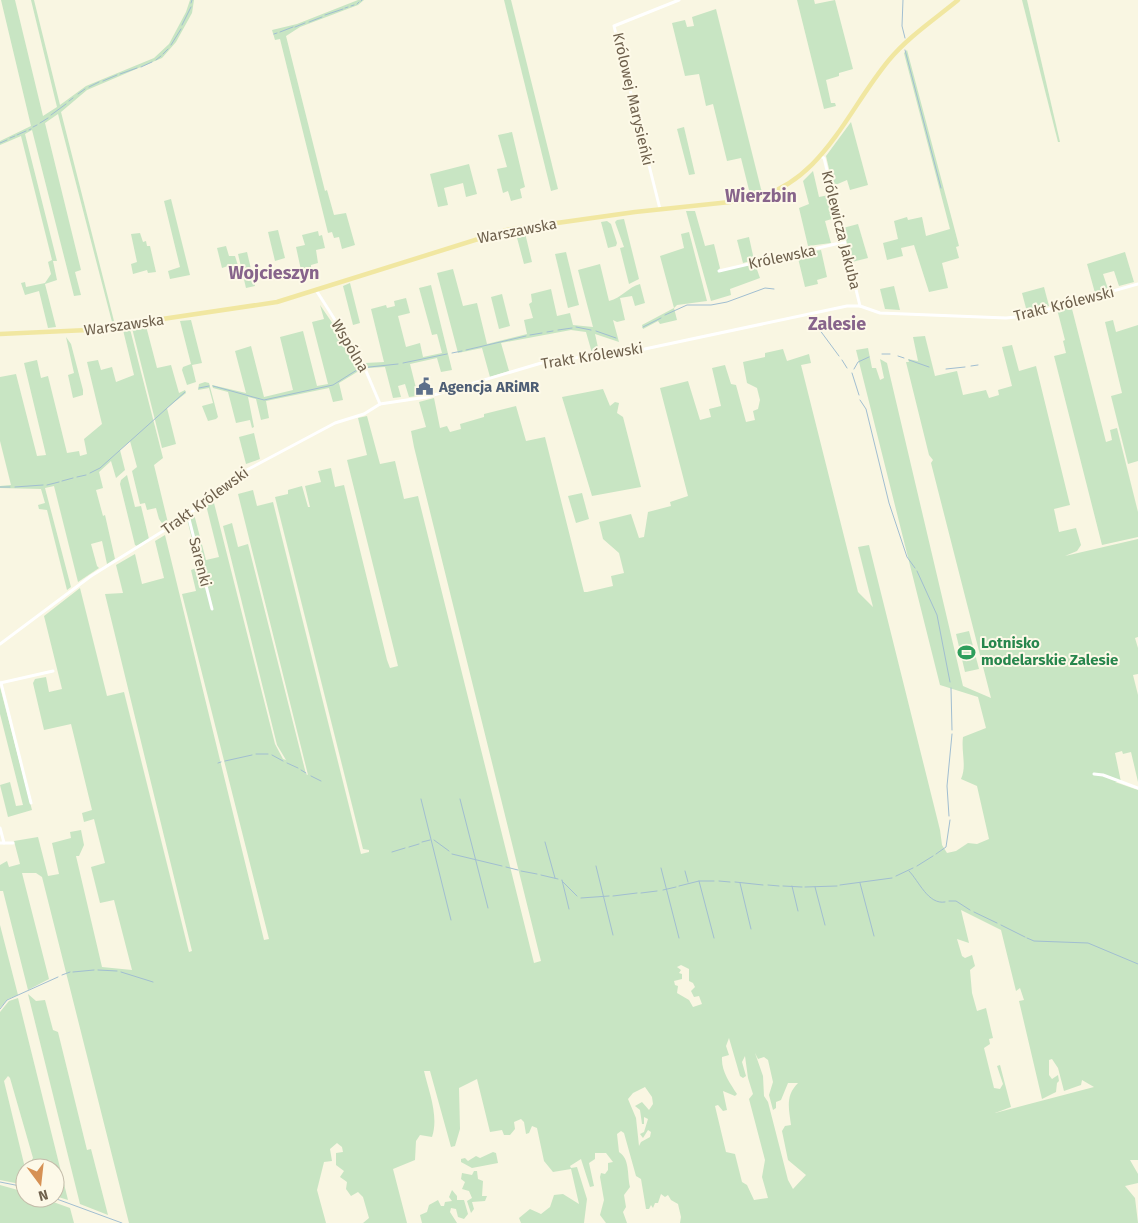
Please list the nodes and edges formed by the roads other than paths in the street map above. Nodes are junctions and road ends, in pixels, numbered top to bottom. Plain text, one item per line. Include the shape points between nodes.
1 (679, 0) edge
2 (958, 0) edge
3 (820, 156) junction
4 (660, 209) junction
5 (844, 242) junction
6 (719, 271) dead end
7 (1138, 284) edge
8 (316, 290) junction
9 (860, 306) junction
10 (0, 334) edge
11 (380, 404) junction
12 (188, 515) junction
13 (212, 609) dead end
14 (0, 644) edge
15 (53, 671) dead end
16 (0, 683) edge
17 (1094, 774) dead end
18 (1138, 788) edge
19 (31, 804) dead end
20 (0, 828) edge
21 (2, 843) edge
22 (14, 843) dead end

1 - 4 street, Królowej Marysieńki via 614,26
2 - 3 main road, Warszawska via 890,60
3 - 4 main road, Warszawska via 796,180 763,196
3 - 5 street, Królewicza Jakuba via 824,158
4 - 8 main road, Warszawska via 492,234
5 - 6 street, Królewska
5 - 9 street, Królewicza Jakuba
7 - 9 street, Trakt Królewski via 1024,316 1006,318 880,313
8 - 10 main road, Warszawska via 271,303 88,330
8 - 11 street, Wspólna via 363,364
9 - 11 street, Trakt Królewski via 847,306 640,350 548,362 427,397
11 - 12 street, Trakt Królewski via 364,414 335,423 248,469
12 - 13 street, Sarenki
12 - 14 street, Trakt Królewski via 92,576
15 - 16 street
16 - 19 street
17 - 18 street
20 - 21 street
21 - 22 street

